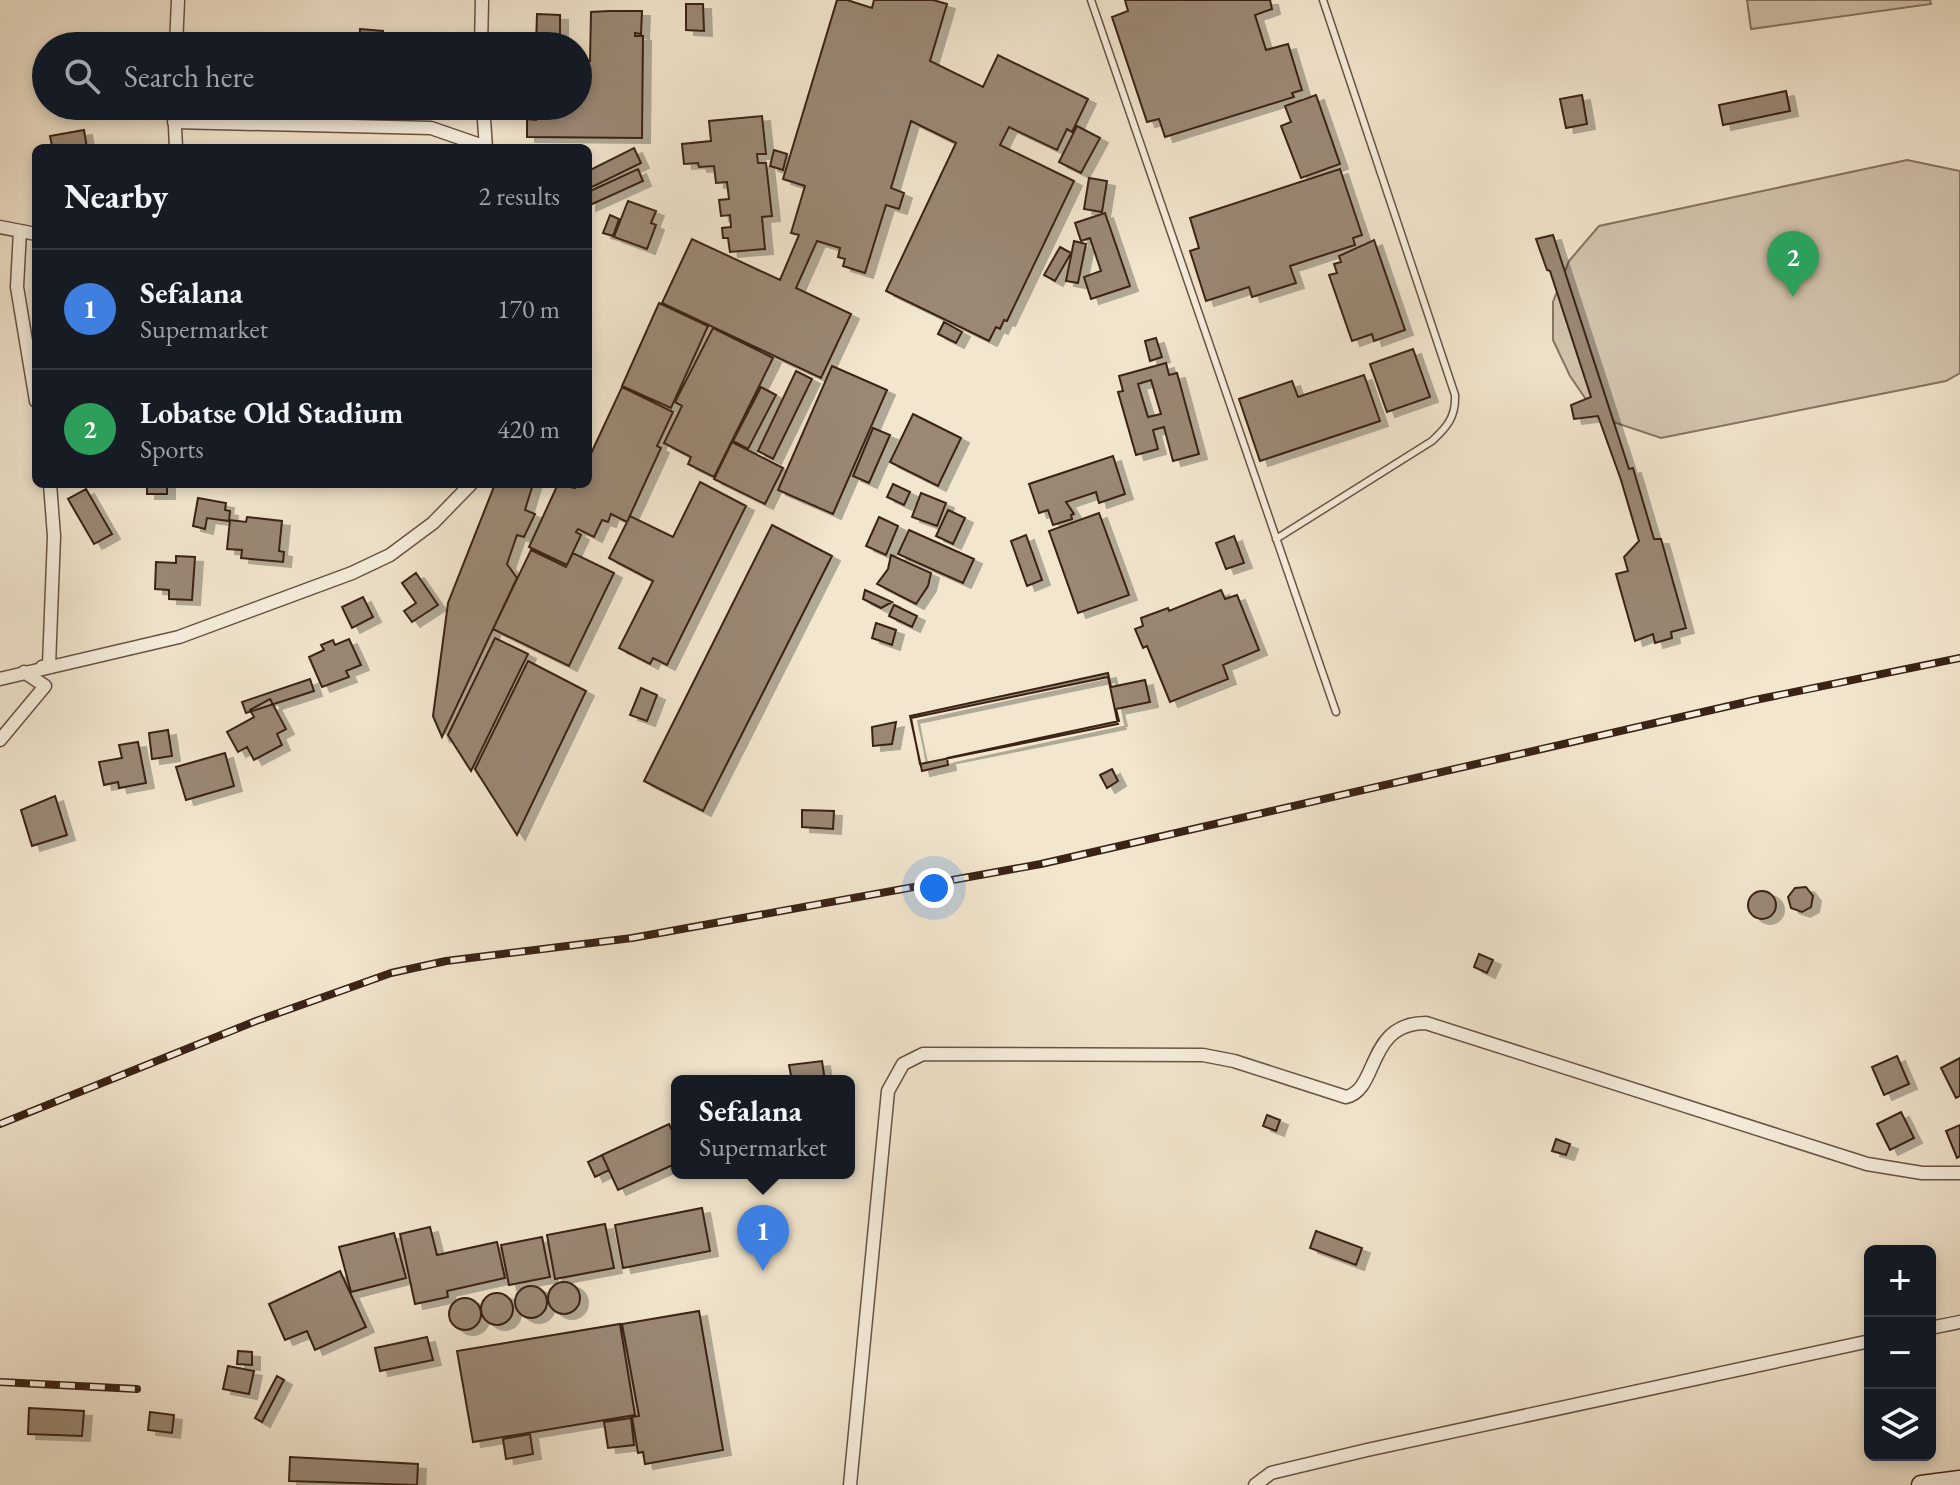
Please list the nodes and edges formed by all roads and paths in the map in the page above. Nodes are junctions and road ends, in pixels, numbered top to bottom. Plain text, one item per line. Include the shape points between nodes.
1 (178, 0) edge
2 (482, 0) edge
3 (1091, 0) edge
4 (1323, 0) edge
5 (177, 32) edge
6 (481, 32) edge
7 (484, 120) edge
8 (174, 122) joint
9 (176, 144) edge
10 (477, 144) edge
11 (486, 144) edge
12 (0, 227) edge
13 (20, 231) junction
14 (32, 233) edge
15 (32, 377) edge
16 (50, 488) edge
17 (467, 488) edge
18 (1276, 539) junction
19 (24, 672) junction
20 (0, 679) edge
21 (1336, 712) dead end
22 (0, 740) edge
23 (1960, 1173) edge
24 (1960, 1322) edge
25 (1936, 1327) edge
26 (1864, 1342) edge
27 (1960, 1480) edge
28 (850, 1485) edge
29 (1255, 1485) edge
30 (1921, 1485) edge

1 - 5 street
2 - 6 street
3 - 18 lane
4 - 18 lane via 1456,411 1432,441
7 - 11 street
8 - 9 street
8 - 10 street via 431,128
12 - 13 street
13 - 14 street
13 - 15 street via 17,287
16 - 19 street via 54,536 49,665
17 - 19 street via 433,523 374,564 179,637
18 - 21 lane
19 - 20 street
19 - 22 street via 45,686
23 - 28 street via 1867,1164 1426,1023 1407,1025 1388,1038 1358,1091 1346,1097 1203,1055 923,1054 903,1064 888,1091
24 - 25 street
26 - 29 street via 1340,1456 1271,1473
27 - 30 main road

